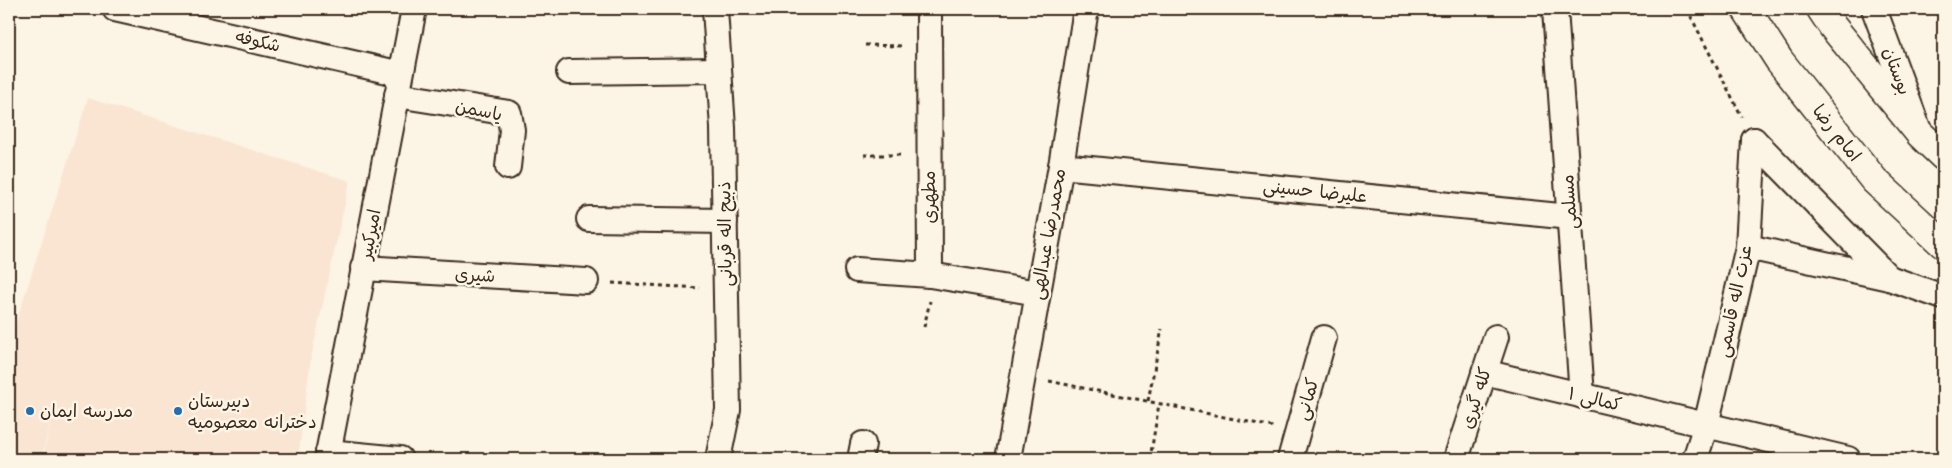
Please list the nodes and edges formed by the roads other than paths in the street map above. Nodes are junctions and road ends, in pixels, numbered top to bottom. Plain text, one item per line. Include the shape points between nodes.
1 (115, 9) edge
2 (414, 9) edge
3 (715, 9) edge
4 (929, 9) edge
5 (1086, 9) edge
6 (1554, 9) edge
7 (1746, 9) edge
8 (1821, 9) edge
9 (1874, 9) edge
10 (719, 70) junction
11 (569, 72) dead end
12 (399, 84) junction
13 (1920, 134) junction
14 (1943, 156) edge
15 (1061, 166) junction
16 (508, 167) dead end
17 (1570, 217) junction
18 (590, 219) dead end
19 (725, 221) junction
20 (1943, 244) edge
21 (1748, 247) junction
22 (363, 268) junction
23 (857, 270) dead end
24 (930, 275) junction
25 (1889, 278) junction
26 (586, 281) road end
27 (1038, 293) junction
28 (1943, 297) edge
29 (1496, 337) dead end
30 (1324, 338) dead end
31 (1484, 372) junction
32 (1582, 396) junction
33 (1706, 426) junction
34 (327, 456) edge
35 (400, 459) edge
36 (718, 459) edge
37 (1008, 459) edge
38 (1290, 459) edge
39 (1456, 459) edge
40 (1695, 459) edge
41 (1848, 459) edge

1 - 12 street, شکوفه
2 - 12 street, امیرکبیر
3 - 10 street, ذبیح اله قربانی
4 - 24 street, مطهری
5 - 15 street, محمدرضا عبدالهی
6 - 17 street, مسلمی
7 - 20 highway, امام رضا via 1779,60 1874,180
8 - 13 highway
9 - 13 street, بوستان
10 - 11 street
10 - 19 street, ذبیح اله قربانی
12 - 16 street, یاسمن via 509,113 512,130
12 - 22 street, امیرکبیر
13 - 14 highway
15 - 17 street, علیرضا حسینی
15 - 27 street, محمدرضا عبدالهی
17 - 32 street, مسلمی
18 - 19 street
19 - 36 street, ذبیح اله قربانی via 728,410
21 - 25 street
21 - 25 street, عزت اله قاسمی via 1754,140
21 - 33 street, عزت اله قاسمی
22 - 26 street, شیری
22 - 34 street, امیرکبیر
23 - 24 street
24 - 27 street
25 - 28 street
27 - 37 street, محمدرضا عبدالهی
29 - 31 street, کله گیری
30 - 38 street, کمانی
31 - 32 street, کمالی ۱
31 - 39 street, کله گیری
32 - 33 street, کمالی ۱
33 - 40 street, عزت اله قاسمی
33 - 41 street, کمالی ۱
34 - 35 street

